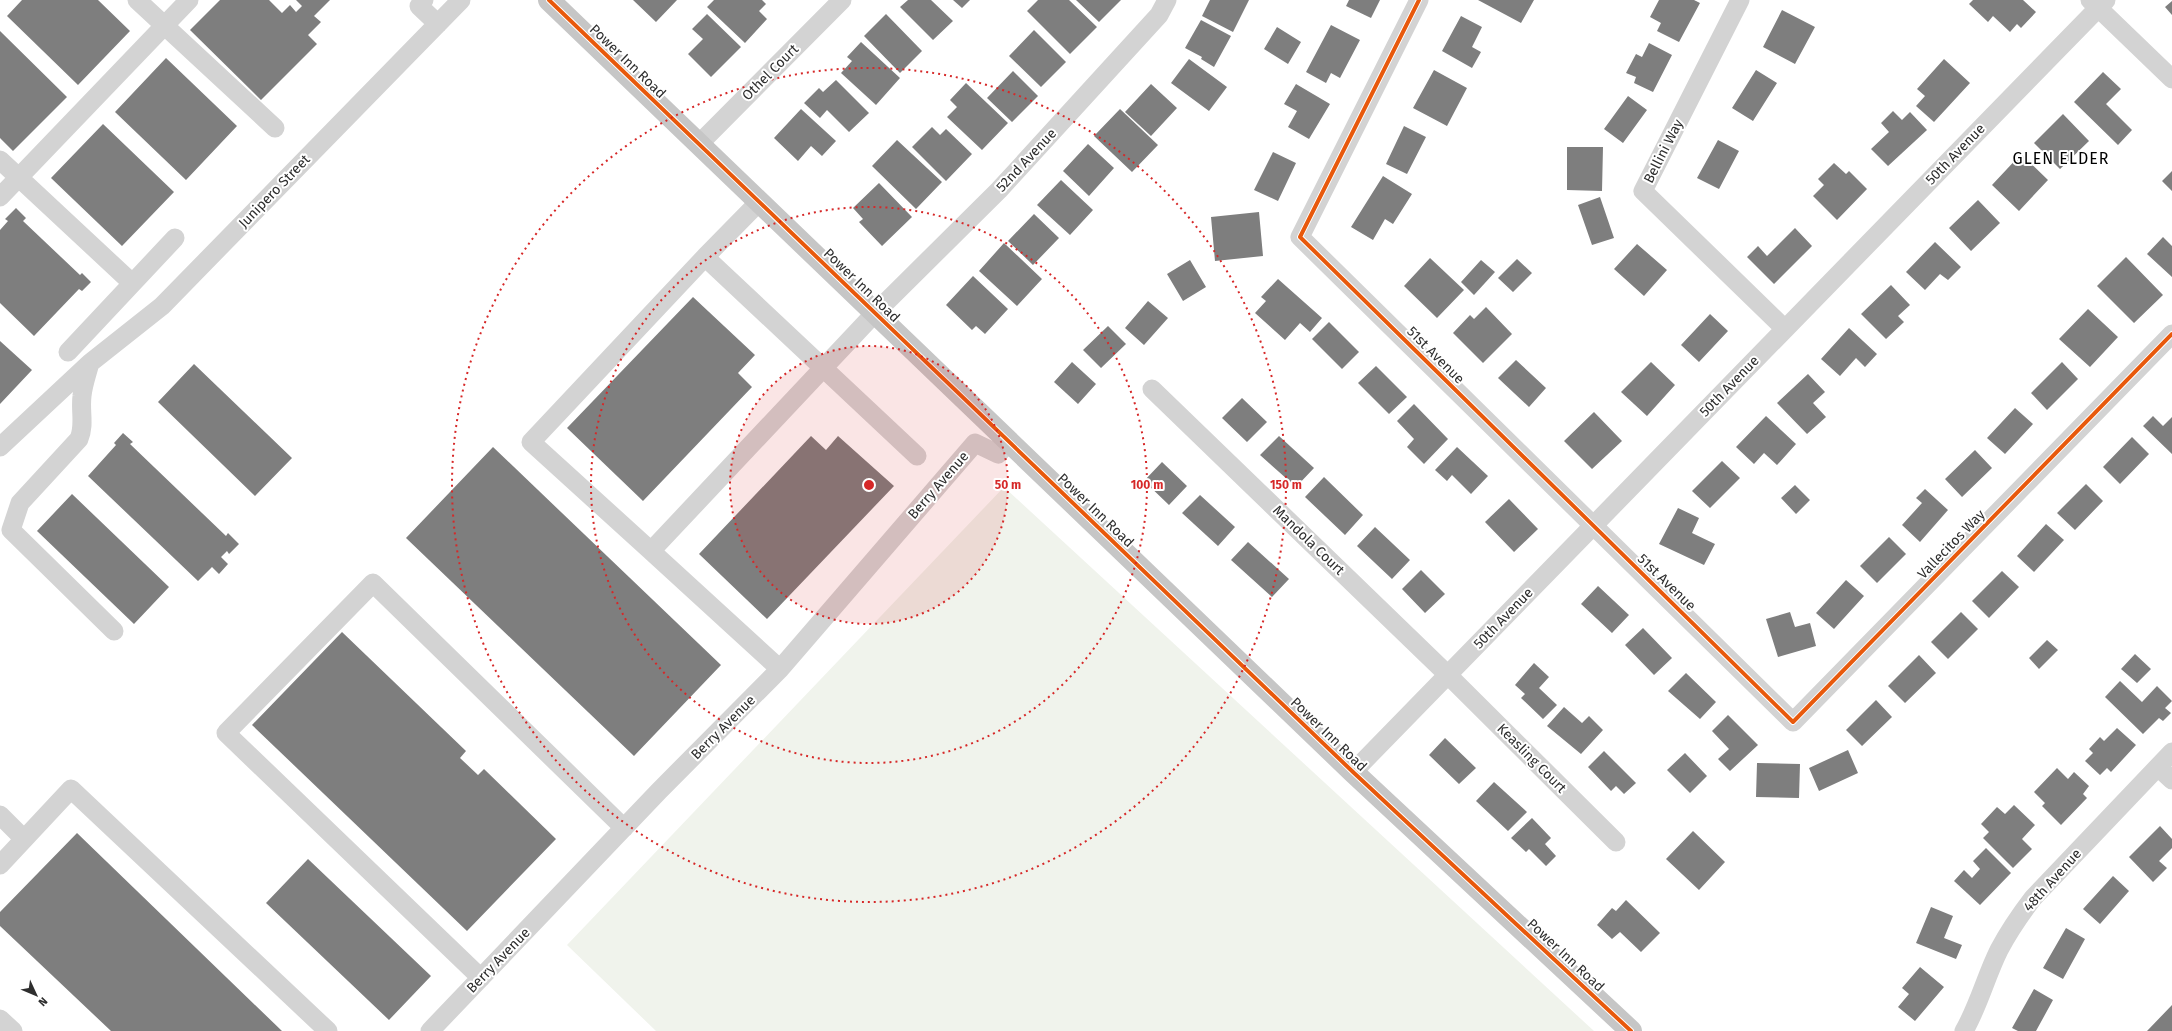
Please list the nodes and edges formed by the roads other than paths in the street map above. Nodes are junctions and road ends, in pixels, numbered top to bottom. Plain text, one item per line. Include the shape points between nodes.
1 (137, 0) edge
2 (189, 0) edge
3 (424, 0) edge
4 (461, 0) edge
5 (549, 0) edge
6 (842, 0) edge
7 (1167, 0) edge
8 (1419, 0) edge
9 (1740, 0) edge
10 (2098, 2) edge
11 (438, 24) junction
12 (163, 26) junction
13 (2172, 79) edge
14 (275, 128) dead end
15 (699, 144) junction
16 (0, 160) edge
17 (18, 178) junction
18 (0, 197) edge
19 (760, 202) junction
20 (175, 238) dead end
21 (705, 257) junction
22 (132, 283) junction
23 (875, 313) junction
24 (1785, 329) junction
25 (2172, 334) edge
26 (68, 352) dead end
27 (85, 368) junction
28 (823, 368) junction
29 (1152, 389) dead end
30 (1009, 442) junction
31 (0, 447) edge
32 (917, 456) dead end
33 (1593, 525) junction
34 (651, 551) junction
35 (114, 631) dead end
36 (780, 669) junction
37 (1448, 675) junction
38 (1746, 675) joint
39 (2172, 752) edge
40 (2158, 767) junction
41 (1353, 772) junction
42 (2172, 780) edge
43 (0, 815) edge
44 (624, 828) junction
45 (24, 839) junction
46 (1616, 842) dead end
47 (0, 865) edge
48 (481, 978) junction
49 (0, 1019) edge
50 (12, 1031) edge
51 (328, 1031) edge
52 (430, 1031) edge
53 (1631, 1031) edge
54 (1964, 1031) edge

1 - 12 street
2 - 12 street
3 - 11 street via 419,6
4 - 11 street, Junipero Street
5 - 15 main road, Power Inn Road
6 - 15 street, Othel Court
7 - 23 street, 52nd Avenue via 1159,15 999,190
8 - 33 street, 51st Avenue via 1300,237
9 - 24 street, Bellini Way via 1644,191
10 - 13 street
10 - 24 street, 50th Avenue
11 - 27 street, Junipero Street via 162,306
12 - 14 street
12 - 17 street
15 - 19 main road, Power Inn Road
16 - 17 street
17 - 18 street
17 - 22 street
19 - 21 street
19 - 23 main road, Power Inn Road
20 - 22 street
21 - 28 street
21 - 34 street via 531,442
22 - 26 street
23 - 28 street, 52nd Avenue
23 - 30 main road, Power Inn Road
24 - 33 street, 50th Avenue
25 - 38 street, Vallecitos Way via 1793,722
27 - 31 street, Junipero Street
27 - 35 street via 80,409 83,430 78,439 20,503 11,530
28 - 32 street
28 - 34 street, 52nd Avenue
29 - 37 street, Mandola Court
30 - 36 street, Berry Avenue via 998,454 975,443
30 - 41 main road, Power Inn Road
33 - 37 street, 50th Avenue
33 - 38 street, 51st Avenue
34 - 36 street
36 - 44 street, Berry Avenue
37 - 41 street, 50th Avenue
37 - 46 street, Keasling Court
39 - 40 street, 48th Avenue
40 - 42 street
40 - 54 street, 48th Avenue via 2033,898 2015,922 1999,951 1977,1008
41 - 53 main road, Power Inn Road
43 - 45 street
44 - 48 street, Berry Avenue
44 - 48 street via 373,583 226,733
45 - 47 street
45 - 51 street via 71,789
48 - 52 street, Berry Avenue
49 - 50 street

